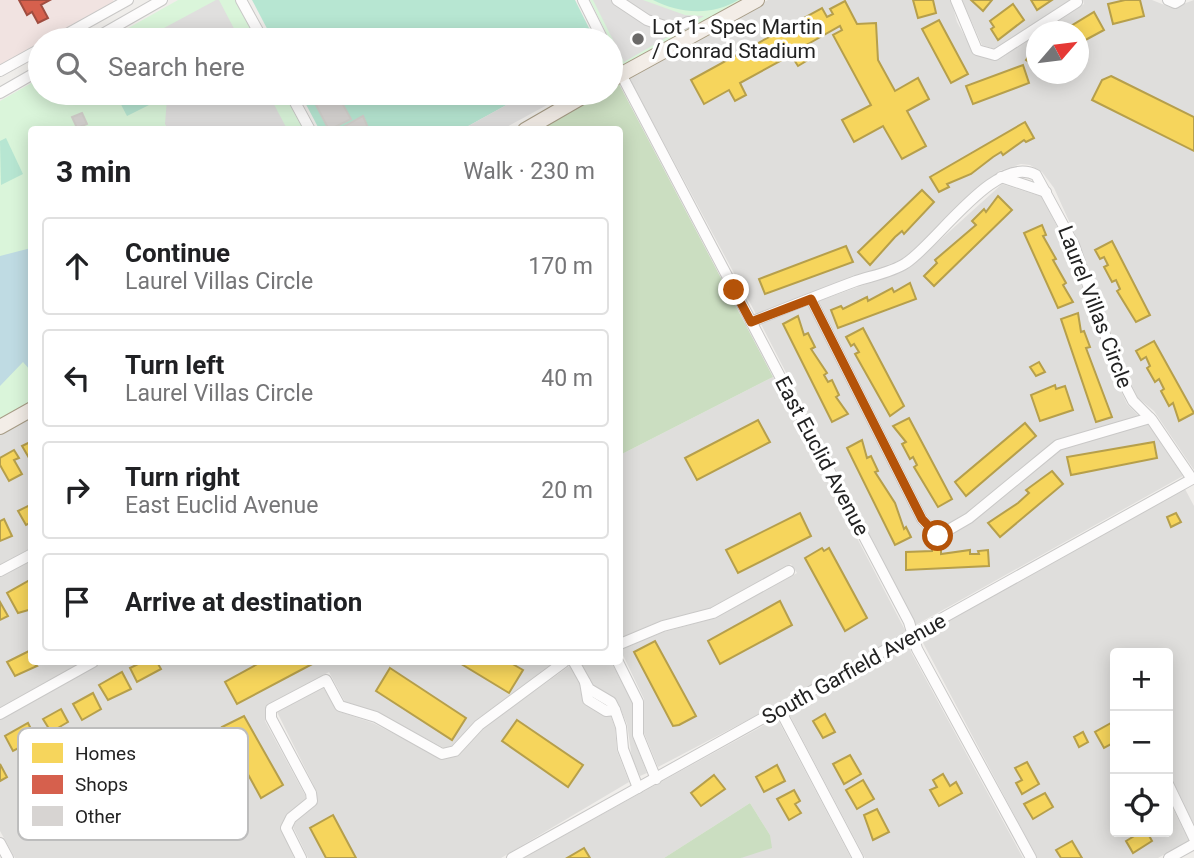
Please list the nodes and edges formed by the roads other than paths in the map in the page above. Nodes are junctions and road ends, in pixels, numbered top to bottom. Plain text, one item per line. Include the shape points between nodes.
1 (128, 0) edge
2 (162, 0) edge
3 (242, 0) edge
4 (583, 0) edge
5 (617, 0) edge
6 (757, 0) edge
7 (956, 0) edge
8 (1168, 0) edge
9 (1180, 0) edge
10 (1077, 2) dead end
11 (688, 22) dead end
12 (78, 28) edge
13 (113, 28) edge
14 (257, 28) edge
15 (597, 28) edge
16 (28, 56) edge
17 (0, 71) edge
18 (623, 73) edge
19 (28, 77) edge
20 (623, 90) edge
21 (0, 93) edge
22 (296, 105) edge
23 (568, 105) edge
24 (308, 126) edge
25 (532, 126) edge
26 (811, 299) junction
27 (751, 322) junction
28 (28, 411) edge
29 (1150, 418) junction
30 (0, 427) edge
31 (1191, 479) edge
32 (1194, 494) edge
33 (28, 556) edge
34 (0, 571) edge
35 (789, 571) dead end
36 (913, 635) junction
37 (623, 643) edge
38 (88, 665) edge
39 (560, 665) edge
40 (576, 665) edge
41 (620, 665) edge
42 (780, 710) junction
43 (0, 714) edge
44 (656, 779) junction
45 (638, 789) junction
46 (1173, 794) edge
47 (1194, 838) edge
48 (0, 843) edge
49 (1194, 844) edge
50 (8, 858) edge
51 (301, 858) edge
52 (512, 858) edge
53 (858, 858) edge
54 (1031, 858) edge
55 (1169, 858) edge

1 - 12 street
2 - 13 street
3 - 14 street
4 - 15 street
5 - 11 street via 647,20 673,29
6 - 18 main road
7 - 10 street via 977,50 995,55
8 - 9 street
16 - 17 street
19 - 21 street
20 - 27 street, East Euclid Avenue
22 - 24 street
23 - 25 main road
26 - 27 street, Laurel Villas Circle
26 - 29 street via 922,519 938,536 969,518 1058,445
26 - 29 street, Laurel Villas Circle via 906,264 1001,177 1028,170 1036,175 1074,245 1118,372 1133,401
27 - 36 street, East Euclid Avenue
28 - 30 main road
29 - 31 street, Laurel Villas Circle
31 - 32 street, Laurel Villas Circle
31 - 36 street, South Garfield Avenue
33 - 34 street
35 - 37 street via 713,613
36 - 42 street, South Garfield Avenue
36 - 54 street, East Euclid Avenue
38 - 43 street
39 - 51 street via 480,724 455,751 442,754 376,717 340,706 326,680 271,709 271,718 311,793 312,801 286,828
40 - 45 street via 589,689 611,702
41 - 44 street via 638,702 638,735
42 - 44 street, South Garfield Avenue
42 - 53 street
44 - 45 street, South Garfield Avenue
45 - 52 street, South Garfield Avenue
46 - 47 street
48 - 50 street
49 - 55 street

